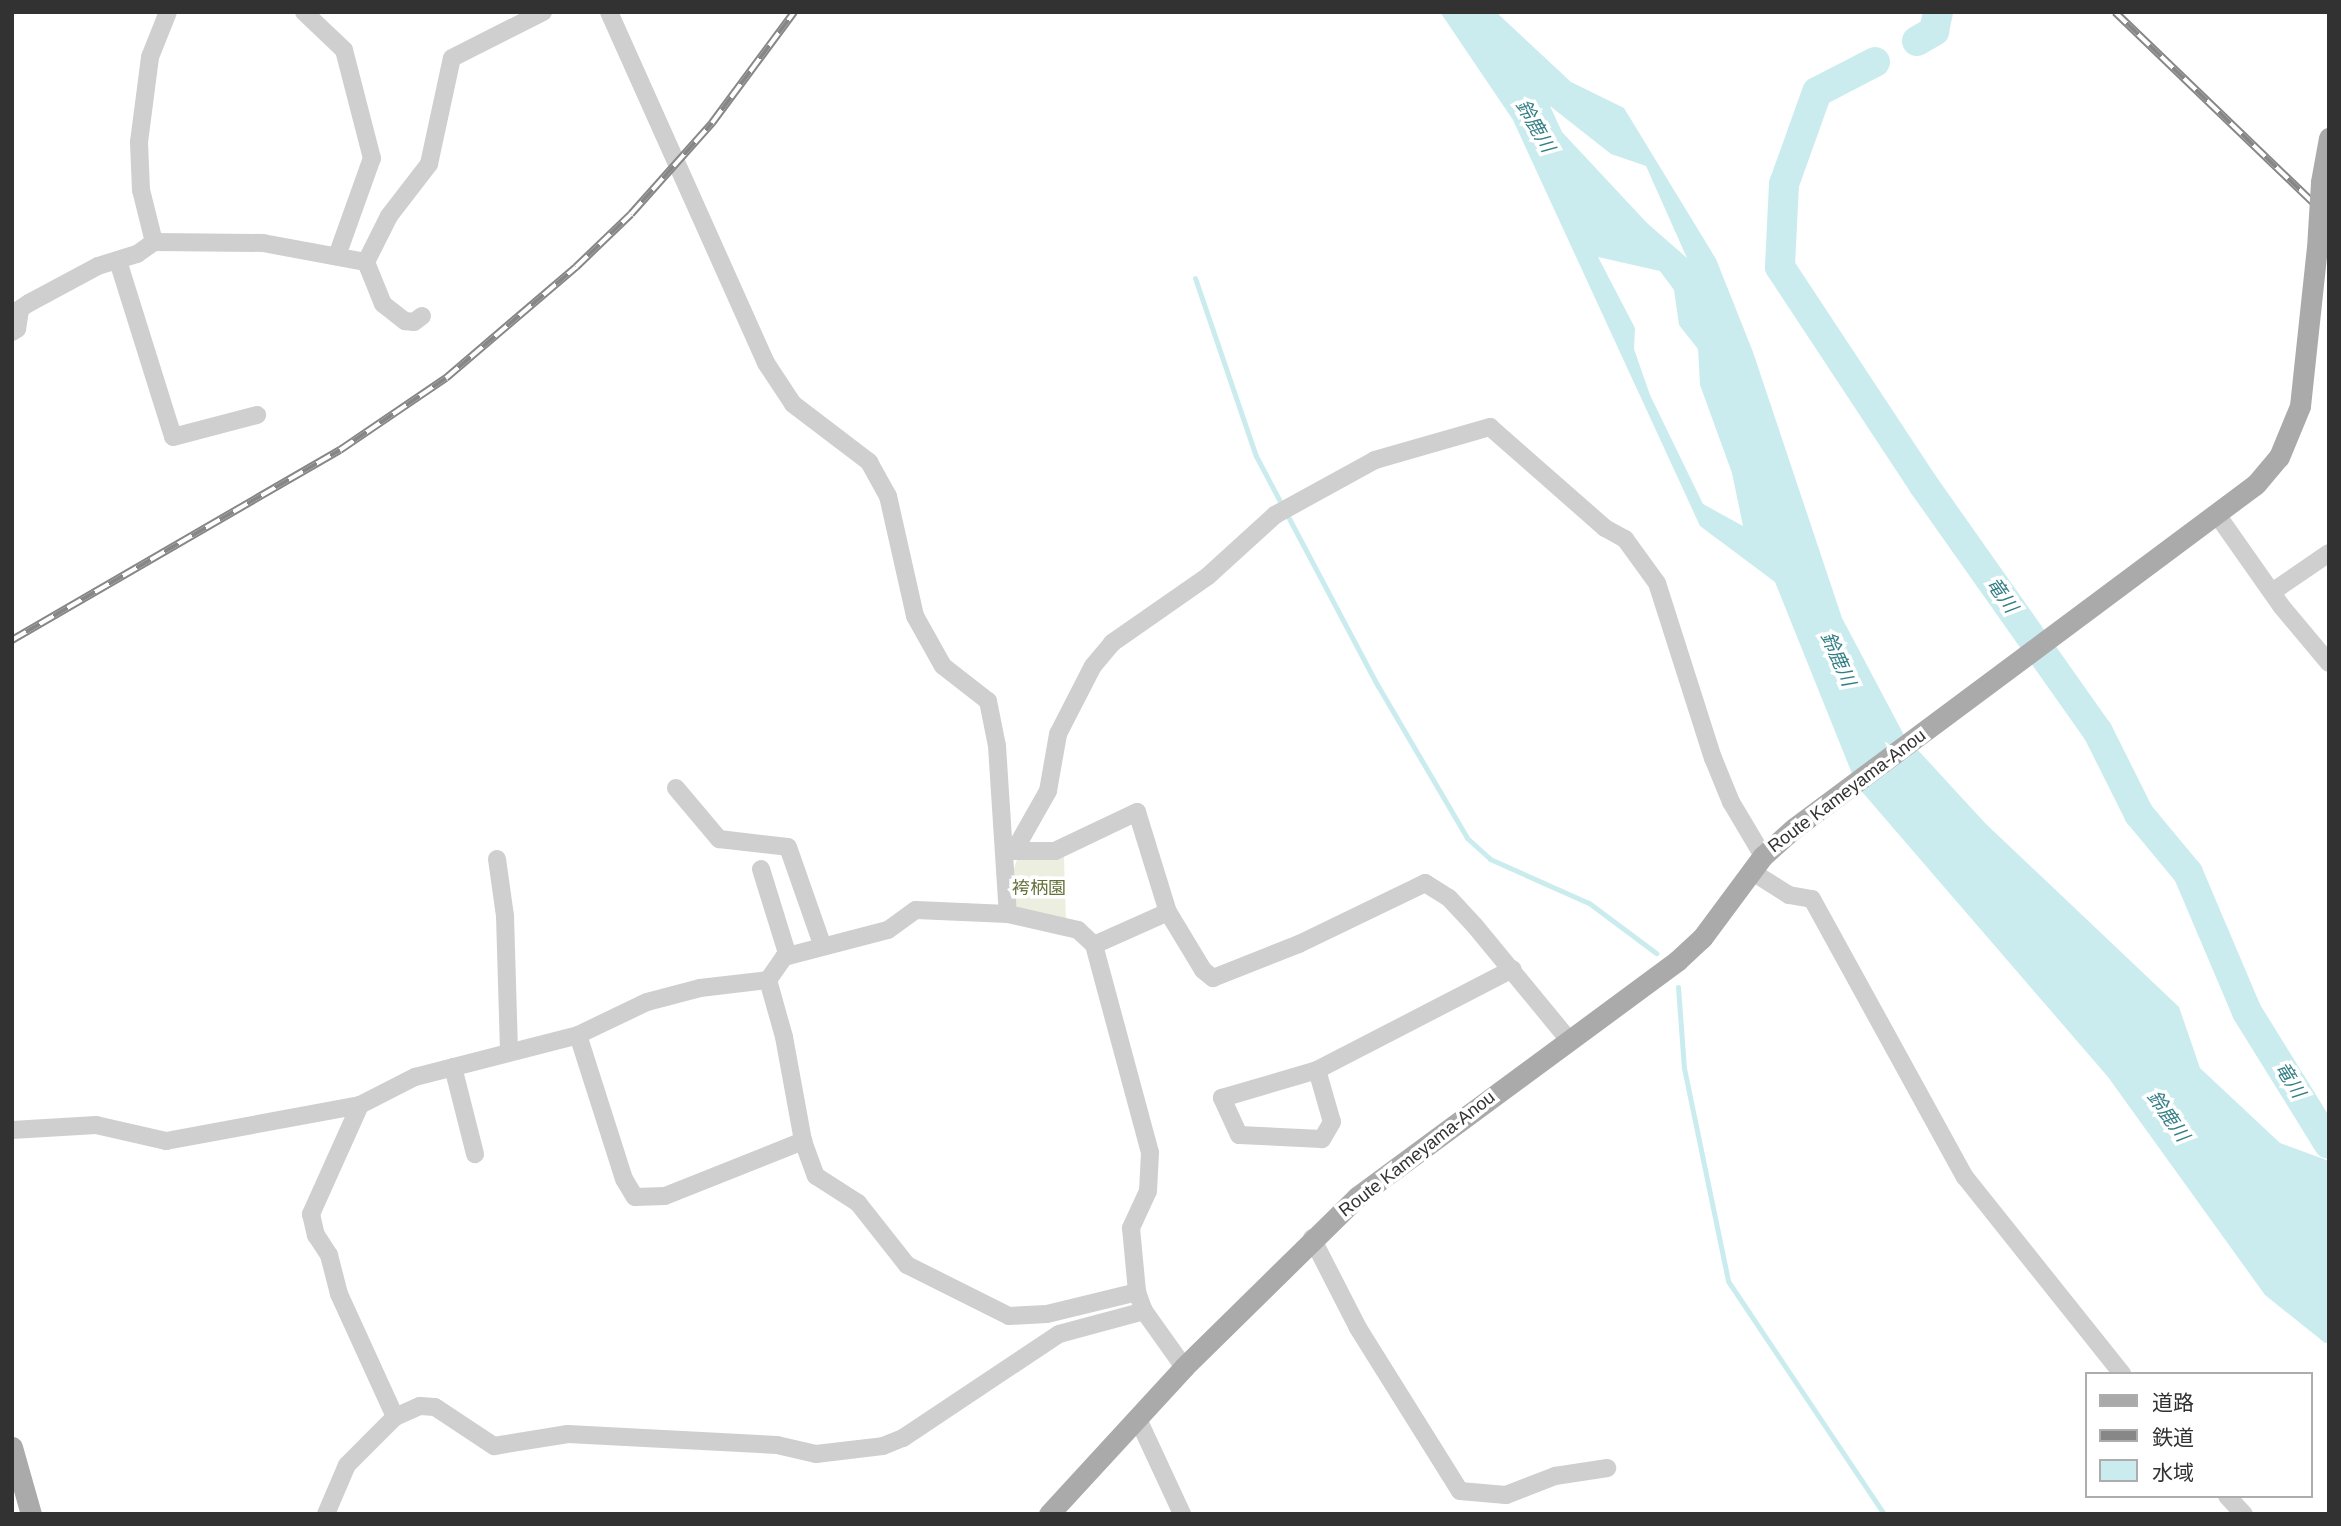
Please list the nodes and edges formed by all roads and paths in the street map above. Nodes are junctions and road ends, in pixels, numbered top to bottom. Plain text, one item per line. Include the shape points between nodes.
1 (168, 12) edge
2 (304, 12) edge
3 (543, 12) edge
4 (609, 12) edge
5 (2329, 138) edge
6 (2327, 161) edge
7 (154, 242) junction
8 (337, 256) junction
9 (118, 261) junction
10 (366, 262) junction
11 (422, 316) dead end
12 (12, 332) edge
13 (257, 415) dead end
14 (2213, 519) junction
15 (2329, 553) edge
16 (2272, 592) junction
17 (2329, 663) edge
18 (676, 788) dead end
19 (1009, 851) junction
20 (497, 859) dead end
21 (1757, 863) junction
22 (761, 869) dead end
23 (1168, 912) junction
24 (1007, 914) junction
25 (822, 944) junction
26 (1094, 945) junction
27 (788, 956) junction
28 (1513, 969) junction
29 (768, 980) junction
30 (578, 1035) junction
31 (1569, 1040) junction
32 (509, 1050) junction
33 (453, 1067) junction
34 (1317, 1070) junction
35 (360, 1105) junction
36 (12, 1130) edge
37 (803, 1141) junction
38 (475, 1154) dead end
39 (1312, 1238) junction
40 (1137, 1292) junction
41 (1144, 1311) junction
42 (1184, 1367) junction
43 (2120, 1372) edge
44 (395, 1417) junction
45 (1138, 1419) junction
46 (12, 1447) edge
47 (1607, 1468) dead end
48 (2229, 1498) edge
49 (31, 1514) edge
50 (326, 1514) edge
51 (1049, 1514) edge
52 (1182, 1514) edge
53 (2244, 1514) edge

1 - 7 street via 150,57 139,142 141,190
2 - 8 street via 344,50 372,158
3 - 10 street via 452,58 429,164 389,216
4 - 19 street via 766,363 793,404 869,462 888,496 915,616 943,666 988,701 994,717
5 - 6 main road, Route Kameyama-Anou
6 - 14 main road, Route Kameyama-Anou, bridge via 2321,182 2306,376 2295,422 2269,471
7 - 8 street via 263,243
7 - 9 street
8 - 10 street
9 - 12 street via 78,275 20,309 18,329
9 - 13 street via 173,437
10 - 11 street via 383,304 405,321
14 - 16 street
14 - 21 main road, Route Kameyama-Anou via 1793,829
15 - 16 street
16 - 17 street
18 - 25 street via 719,839 788,847
19 - 21 street via 1048,791 1058,734 1093,666 1112,643 1208,576 1275,515 1395,452 1490,427 1605,528 1625,538 1657,583 1713,758
19 - 23 street via 1055,851 1137,812
19 - 24 street
20 - 32 street via 505,916
21 - 31 main road, Route Kameyama-Anou via 1685,954
21 - 43 street via 1789,895 1812,899 1965,1177
22 - 27 street
23 - 26 street
23 - 28 street via 1203,970 1213,978 1299,944 1425,883 1449,898
24 - 25 street via 926,907 888,930
24 - 26 street via 1078,930
25 - 27 street
26 - 40 street via 1150,1153 1147,1191 1132,1228
27 - 29 street
28 - 31 street
28 - 34 street
29 - 30 street via 700,988 647,1002
29 - 37 street via 785,1040
30 - 32 street
30 - 37 street via 624,1179 635,1197 664,1196
31 - 39 main road, Route Kameyama-Anou via 1402,1161
32 - 33 street
33 - 35 street via 403,1082
33 - 38 street
34 - 34 street via 1222,1098 1239,1135 1322,1139 1332,1122
35 - 36 street via 166,1141 96,1125
35 - 44 street via 311,1214 339,1294
37 - 40 street via 816,1176 858,1203 907,1265 993,1311 1028,1317
39 - 42 main road, Route Kameyama-Anou
39 - 47 street via 1358,1328 1460,1491 1506,1495 1555,1476
40 - 41 street
41 - 42 street
41 - 44 street via 1059,1334 903,1438 883,1447 836,1454 777,1445 568,1434 494,1446 435,1407 420,1406
42 - 45 main road, Route Kameyama-Anou
44 - 50 street via 347,1465
45 - 51 main road, Route Kameyama-Anou
45 - 52 street
46 - 49 main road
48 - 53 street

